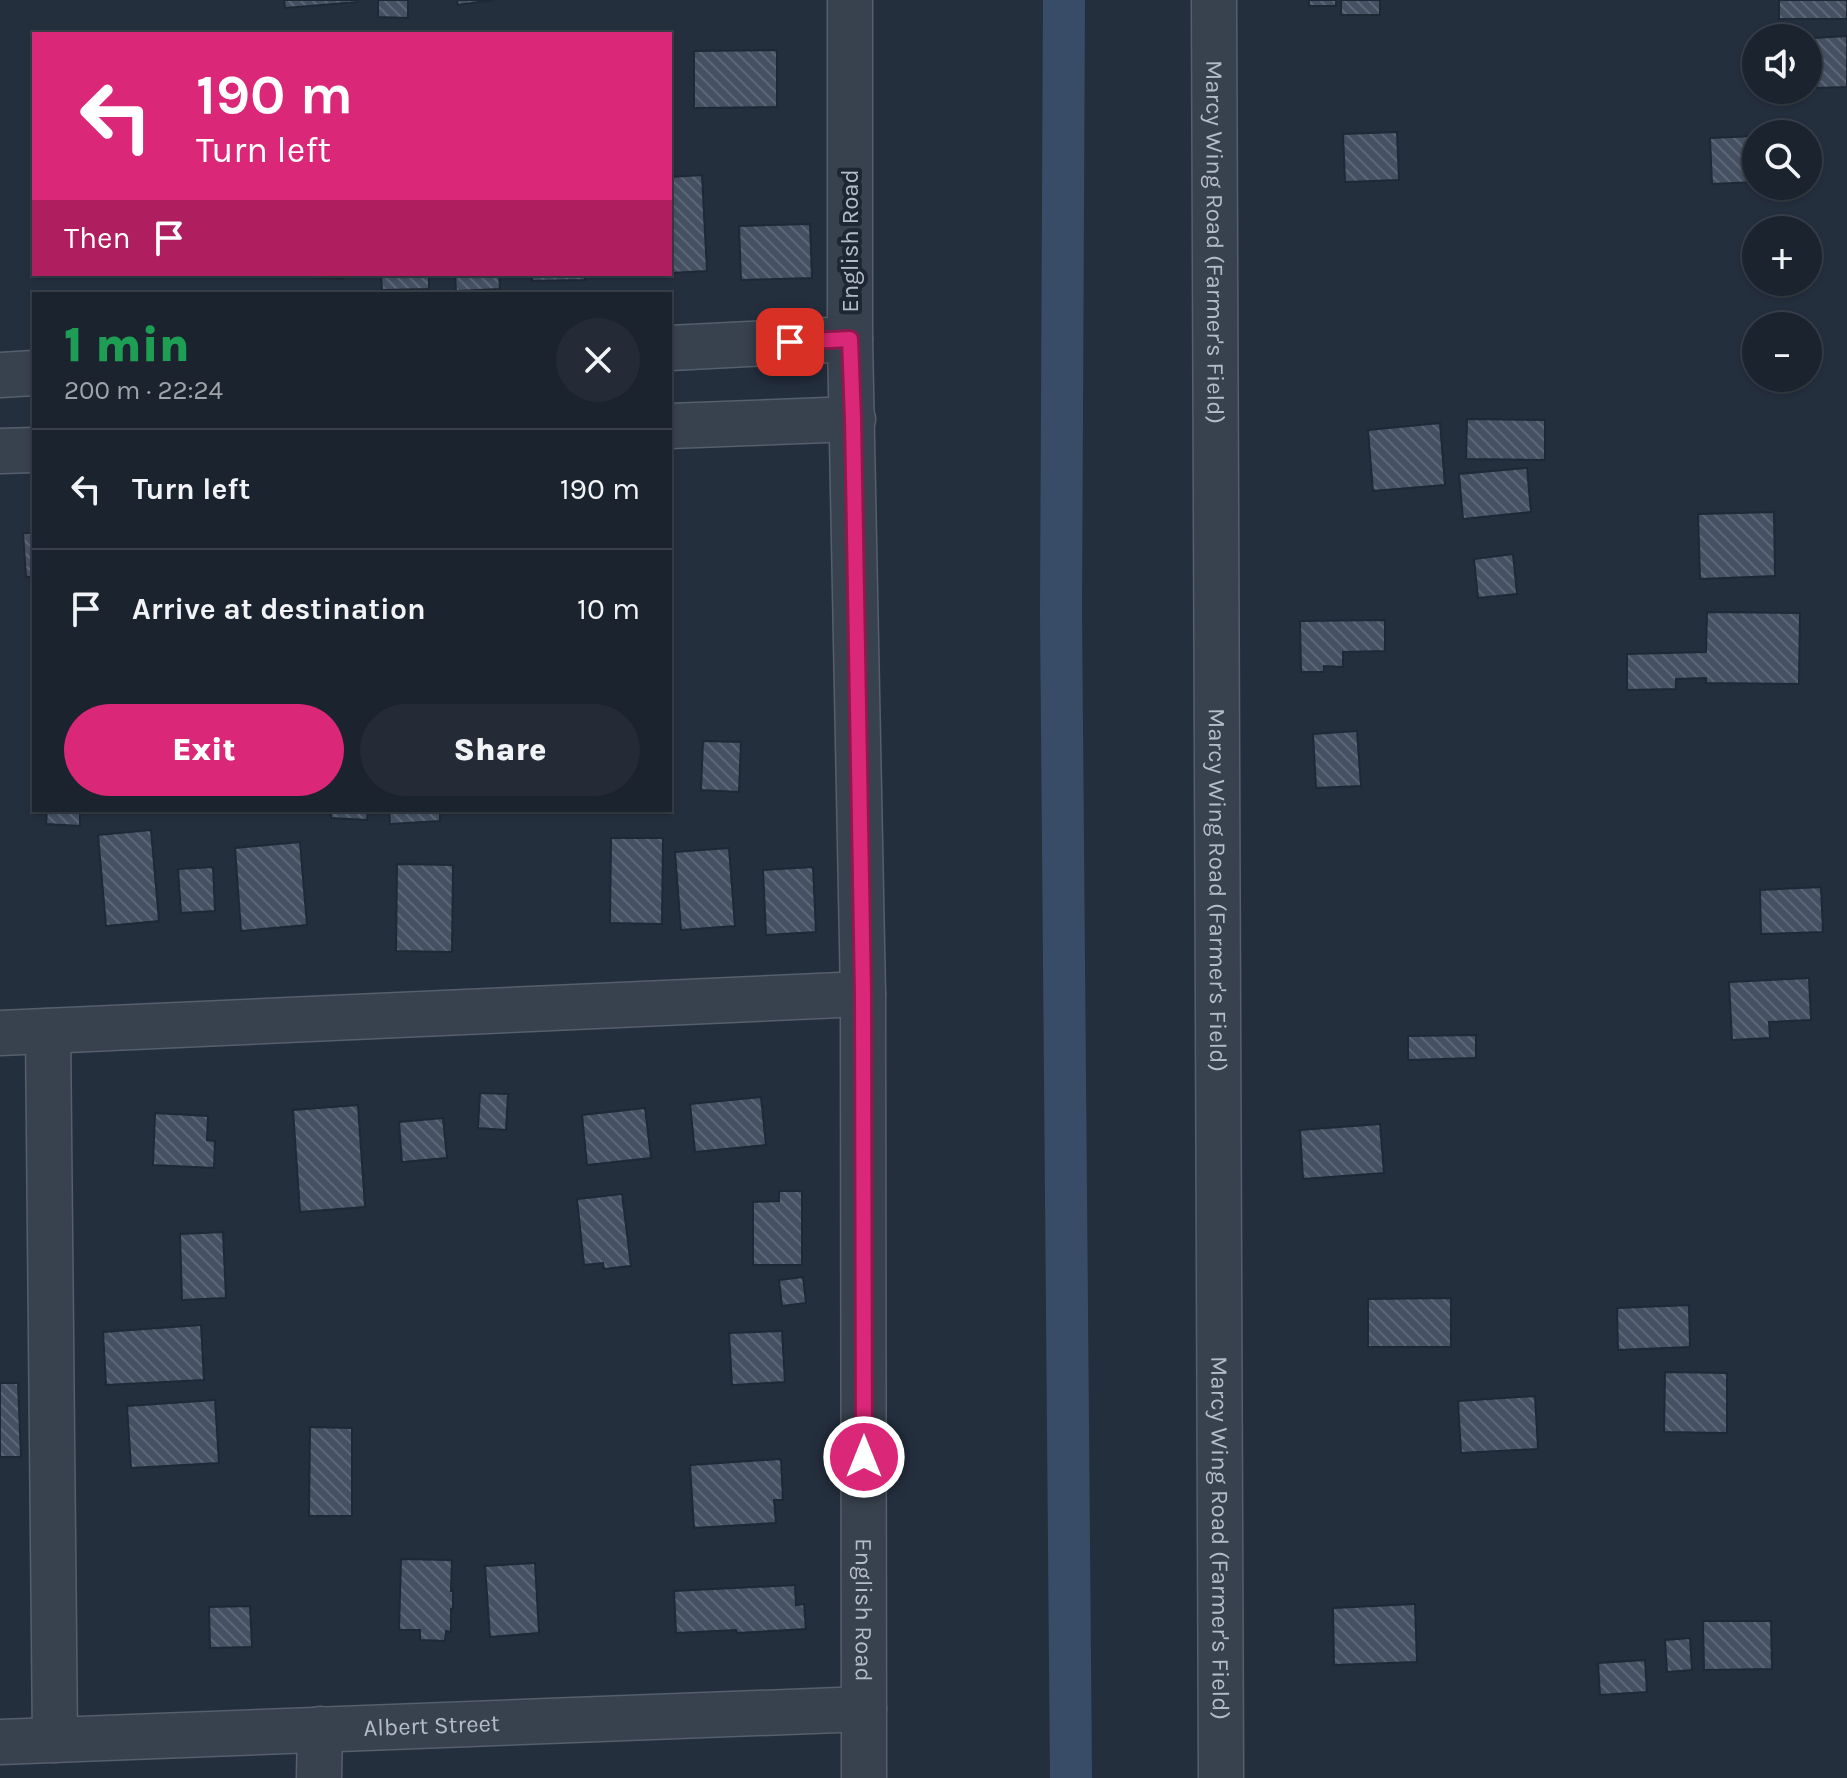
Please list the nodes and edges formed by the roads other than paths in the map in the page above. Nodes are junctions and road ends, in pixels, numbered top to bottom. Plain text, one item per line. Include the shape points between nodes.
1 (850, 0) edge
2 (1214, 0) edge
3 (850, 339) junction
4 (672, 348) edge
5 (32, 373) edge
6 (0, 375) edge
7 (853, 419) junction
8 (672, 426) edge
9 (32, 450) edge
10 (0, 451) edge
11 (863, 994) junction
12 (48, 1031) junction
13 (0, 1033) edge
14 (864, 1709) junction
15 (320, 1729) junction
16 (55, 1740) junction
17 (0, 1742) edge
18 (319, 1778) edge
19 (864, 1778) edge
20 (1221, 1778) edge

1 - 3 street, English Road
2 - 20 street, Marcy Wing Road (Farmer's Field)
3 - 4 street
3 - 7 street, English Road
5 - 6 street
7 - 8 street
7 - 11 street, English Road
9 - 10 street
11 - 12 street
11 - 14 street, English Road
12 - 13 street
12 - 16 street
14 - 15 street, Albert Street
14 - 19 street, English Road
15 - 16 street, Albert Street
15 - 18 street
16 - 17 street, Albert Street

